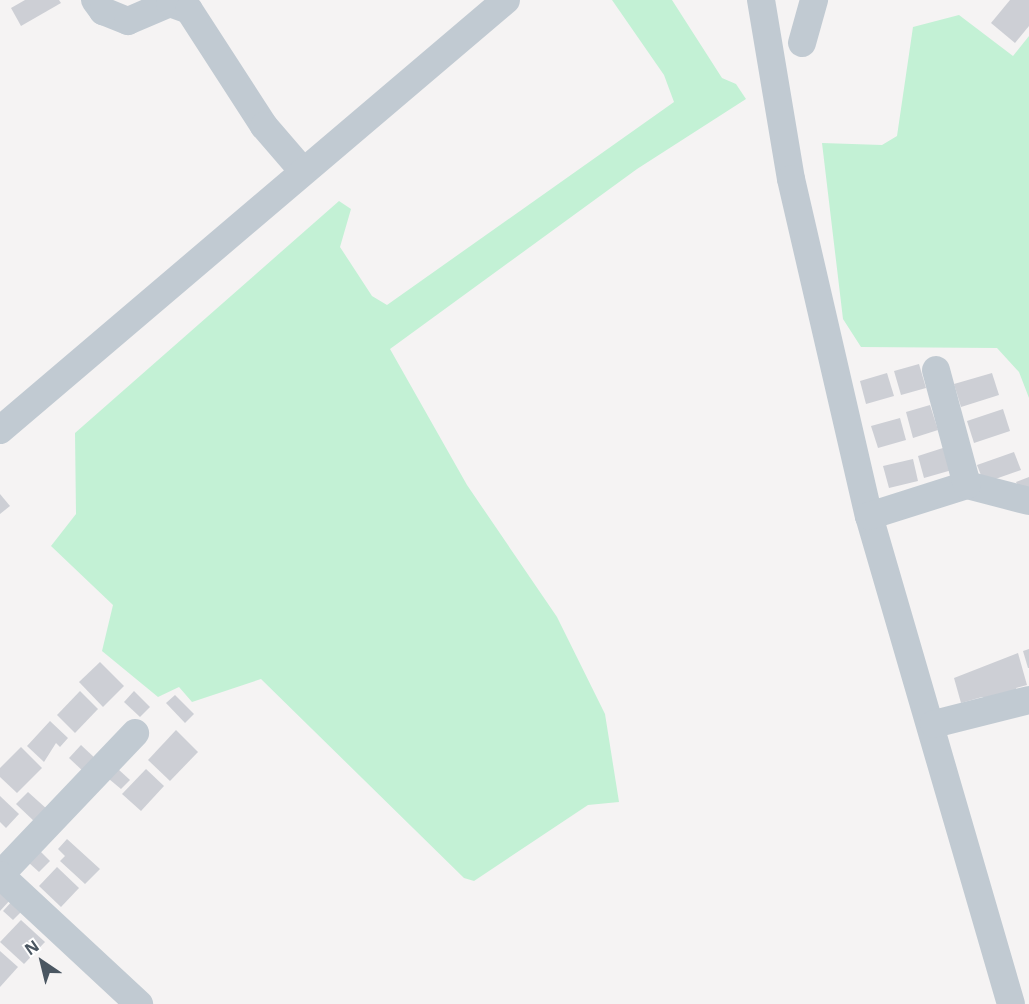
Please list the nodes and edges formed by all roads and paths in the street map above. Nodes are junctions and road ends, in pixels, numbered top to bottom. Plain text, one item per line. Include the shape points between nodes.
1 (95, 0) edge
2 (761, 0) edge
3 (814, 0) edge
4 (499, 2) edge
5 (802, 43) dead end
6 (302, 170) junction
7 (936, 370) dead end
8 (0, 430) edge
9 (967, 485) junction
10 (1029, 501) edge
11 (869, 516) junction
12 (1029, 700) edge
13 (934, 724) junction
14 (135, 733) dead end
15 (0, 875) edge
16 (139, 1004) edge
17 (1011, 1004) edge

1 - 6 street via 104,11 128,21 170,3 189,10 264,126
2 - 11 street via 791,179
3 - 5 street
4 - 6 street
6 - 8 street
7 - 9 street
9 - 10 street
9 - 11 street
11 - 13 street
12 - 13 street
13 - 17 street
14 - 15 street
15 - 16 street

